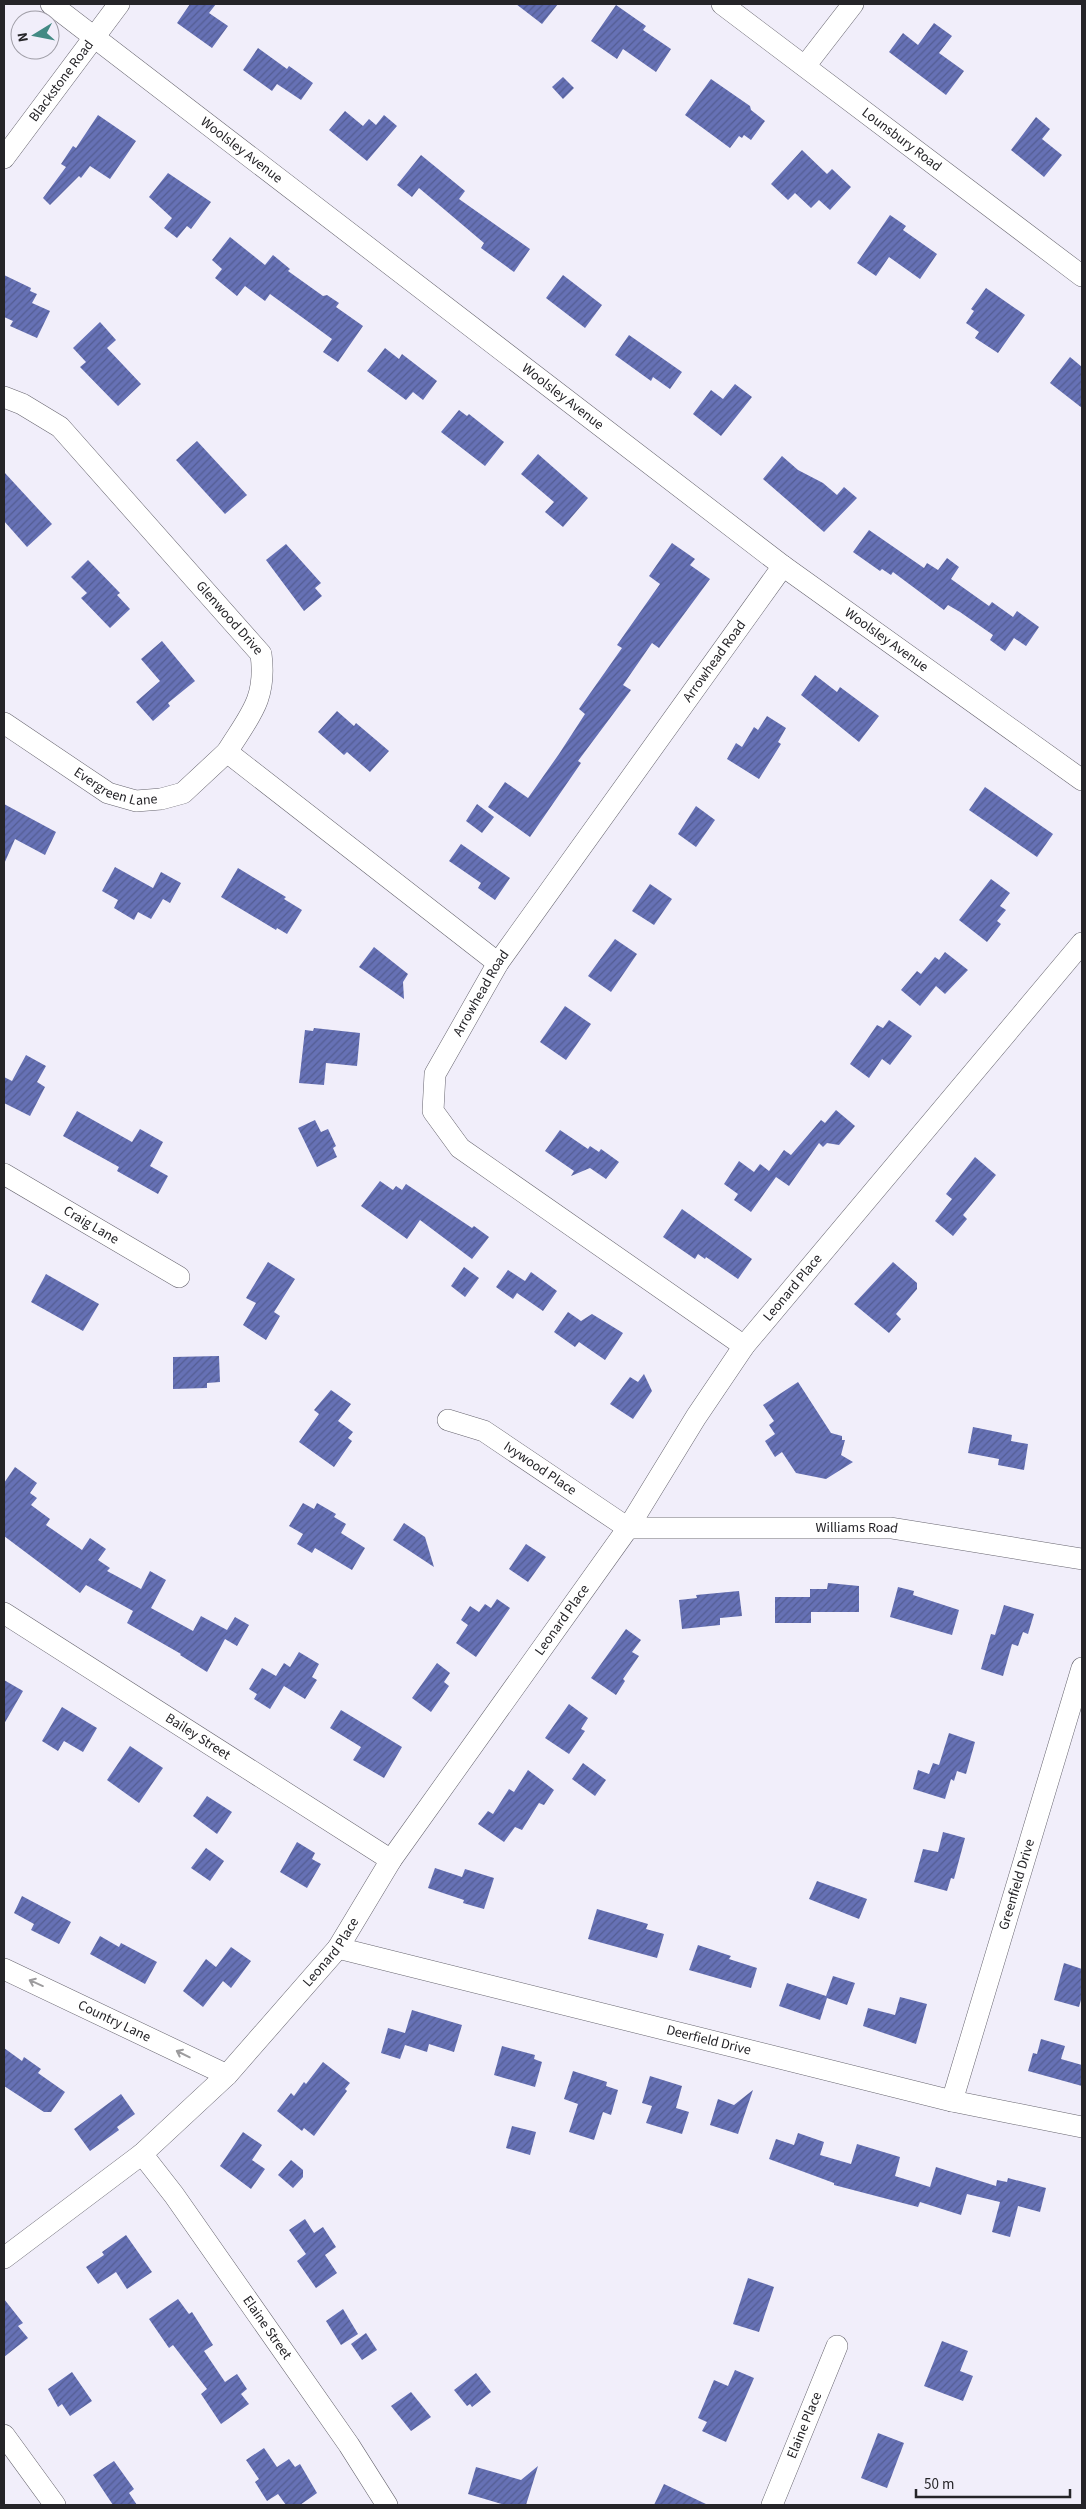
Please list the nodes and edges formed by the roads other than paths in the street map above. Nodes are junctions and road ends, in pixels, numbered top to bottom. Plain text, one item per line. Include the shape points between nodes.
1 (51, 4) edge
2 (120, 4) edge
3 (722, 4) edge
4 (853, 4) edge
5 (95, 36) junction
6 (805, 66) junction
7 (4, 158) edge
8 (1082, 276) edge
9 (4, 397) edge
10 (783, 566) junction
11 (4, 723) edge
12 (227, 752) junction
13 (1082, 780) edge
14 (1081, 947) edge
15 (498, 963) junction
16 (4, 1174) edge
17 (179, 1277) dead end
18 (744, 1346) junction
19 (448, 1420) dead end
20 (628, 1528) junction
21 (1082, 1559) edge
22 (4, 1613) edge
23 (1082, 1668) edge
24 (391, 1860) junction
25 (338, 1948) junction
26 (4, 1969) edge
27 (226, 2075) junction
28 (952, 2101) junction
29 (1082, 2127) edge
30 (142, 2154) junction
31 (4, 2258) edge
32 (837, 2346) dead end
33 (4, 2435) edge
34 (55, 2505) edge
35 (387, 2505) edge
36 (772, 2505) edge

1 - 5 street, Woolsley Avenue
2 - 5 street, Blackstone Road
3 - 6 street, Lounsbury Road
4 - 6 street
5 - 7 street, Blackstone Road
5 - 10 street, Woolsley Avenue
6 - 8 street, Lounsbury Road
9 - 12 street, Glenwood Drive via 60,427 261,654 264,676 258,701
10 - 13 street, Woolsley Avenue
10 - 15 street, Arrowhead Road
11 - 12 street, Evergreen Lane via 108,793 136,801 161,800 183,793
12 - 15 street
14 - 18 street, Leonard Place
15 - 18 street, Arrowhead Road via 435,1074 433,1111 460,1148
16 - 17 street, Craig Lane
18 - 20 street, Leonard Place
19 - 20 street, Ivywood Place via 484,1431
20 - 21 street, Williams Road via 892,1528
20 - 24 street, Leonard Place
22 - 24 street, Bailey Street
23 - 28 street, Greenfield Drive
24 - 25 street, Leonard Place
25 - 27 street, Leonard Place
25 - 28 street, Deerfield Drive
27 -> 26 street, Country Lane
27 - 30 street, Leonard Place
28 - 29 street, Deerfield Drive
30 - 31 street, Leonard Place
30 - 35 street, Elaine Street via 326,2412
32 - 36 street, Elaine Place
33 - 34 street

